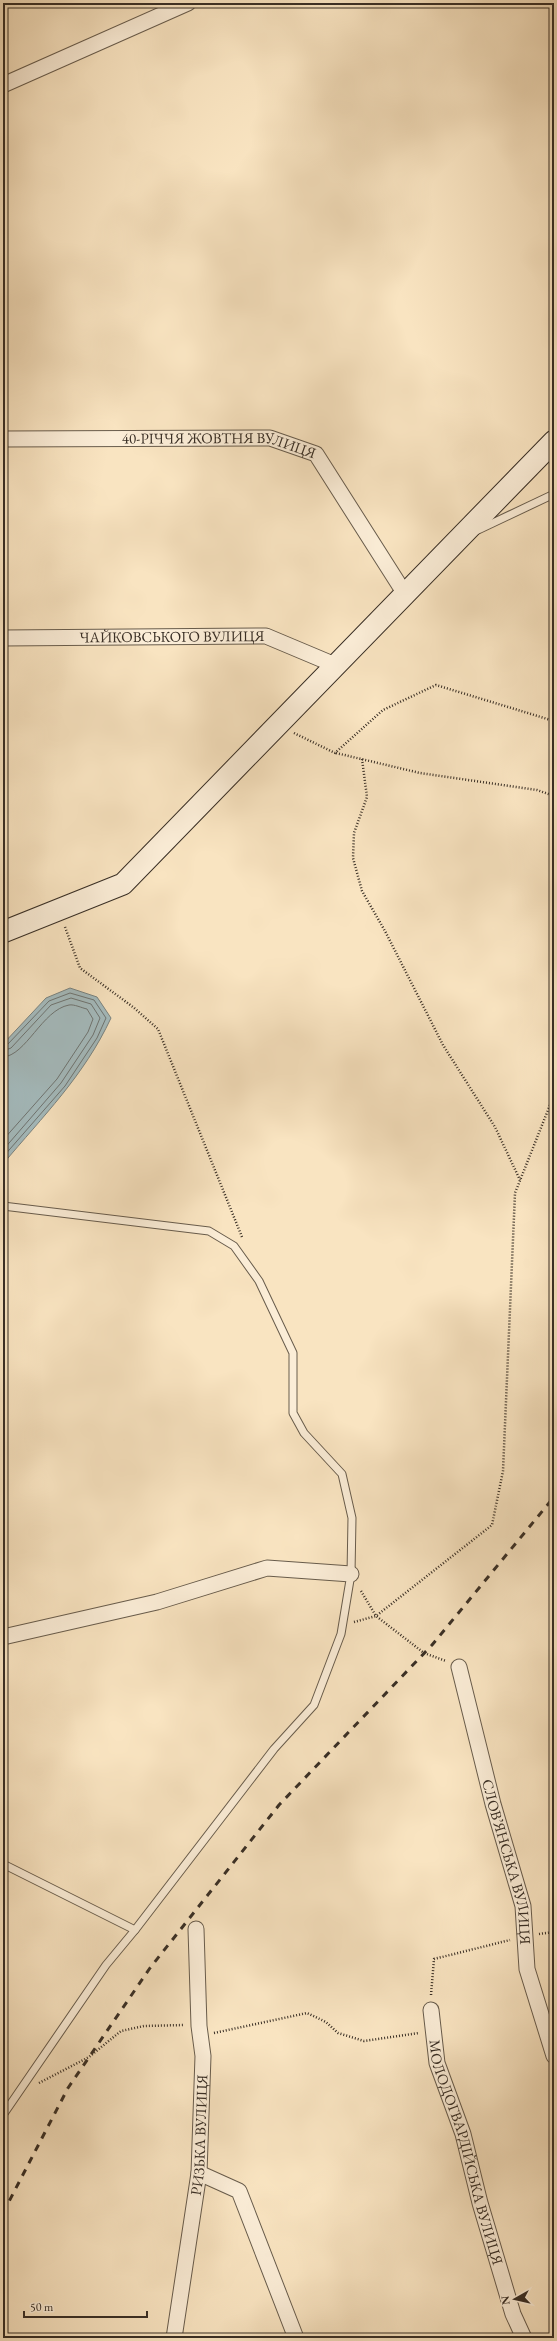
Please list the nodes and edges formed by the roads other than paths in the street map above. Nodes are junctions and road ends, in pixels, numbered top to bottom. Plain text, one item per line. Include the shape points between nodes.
1 (188, 3) edge
2 (3, 85) edge
3 (3, 439) edge
4 (554, 442) edge
5 (554, 494) edge
6 (459, 538) junction
7 (405, 594) junction
8 (3, 638) edge
9 (336, 665) junction
10 (3, 932) edge
11 (3, 1206) edge
12 (351, 1574) junction
13 (3, 1637) edge
14 (459, 1667) road end
15 (3, 1864) edge
16 (196, 1929) dead end
17 (135, 1930) junction
18 (431, 2010) road end
19 (554, 2056) edge
20 (3, 2115) edge
21 (199, 2173) junction
22 (174, 2338) edge
23 (296, 2338) edge
24 (524, 2338) edge

1 - 2 street
3 - 7 street, 40-РІЧЧЯ ЖОВТНЯ ВУЛИЦЯ via 270,438 316,454
4 - 6 street
5 - 6 lane
6 - 7 street
7 - 9 street
8 - 9 street, ЧАЙКОВСЬКОГО ВУЛИЦЯ via 266,636
9 - 10 street via 123,884
11 - 12 lane via 209,1231 234,1246 259,1281 293,1353 293,1413 304,1433 342,1474 352,1518
12 - 13 street via 267,1568 158,1602
12 - 17 lane via 342,1626 314,1705 274,1749
14 - 19 street, СЛОВ’ЯНСЬКА ВУЛИЦЯ via 493,1804 523,1906 527,1969
15 - 17 lane
16 - 21 street, РИЗЬКА ВУЛИЦЯ via 199,2030 203,2056
17 - 20 lane via 106,1965
18 - 24 street, МОЛОДОГВАРДІЙСЬКА ВУЛИЦЯ via 437,2063 463,2134 513,2314
21 - 22 street, РИЗЬКА ВУЛИЦЯ
21 - 23 street via 239,2191

